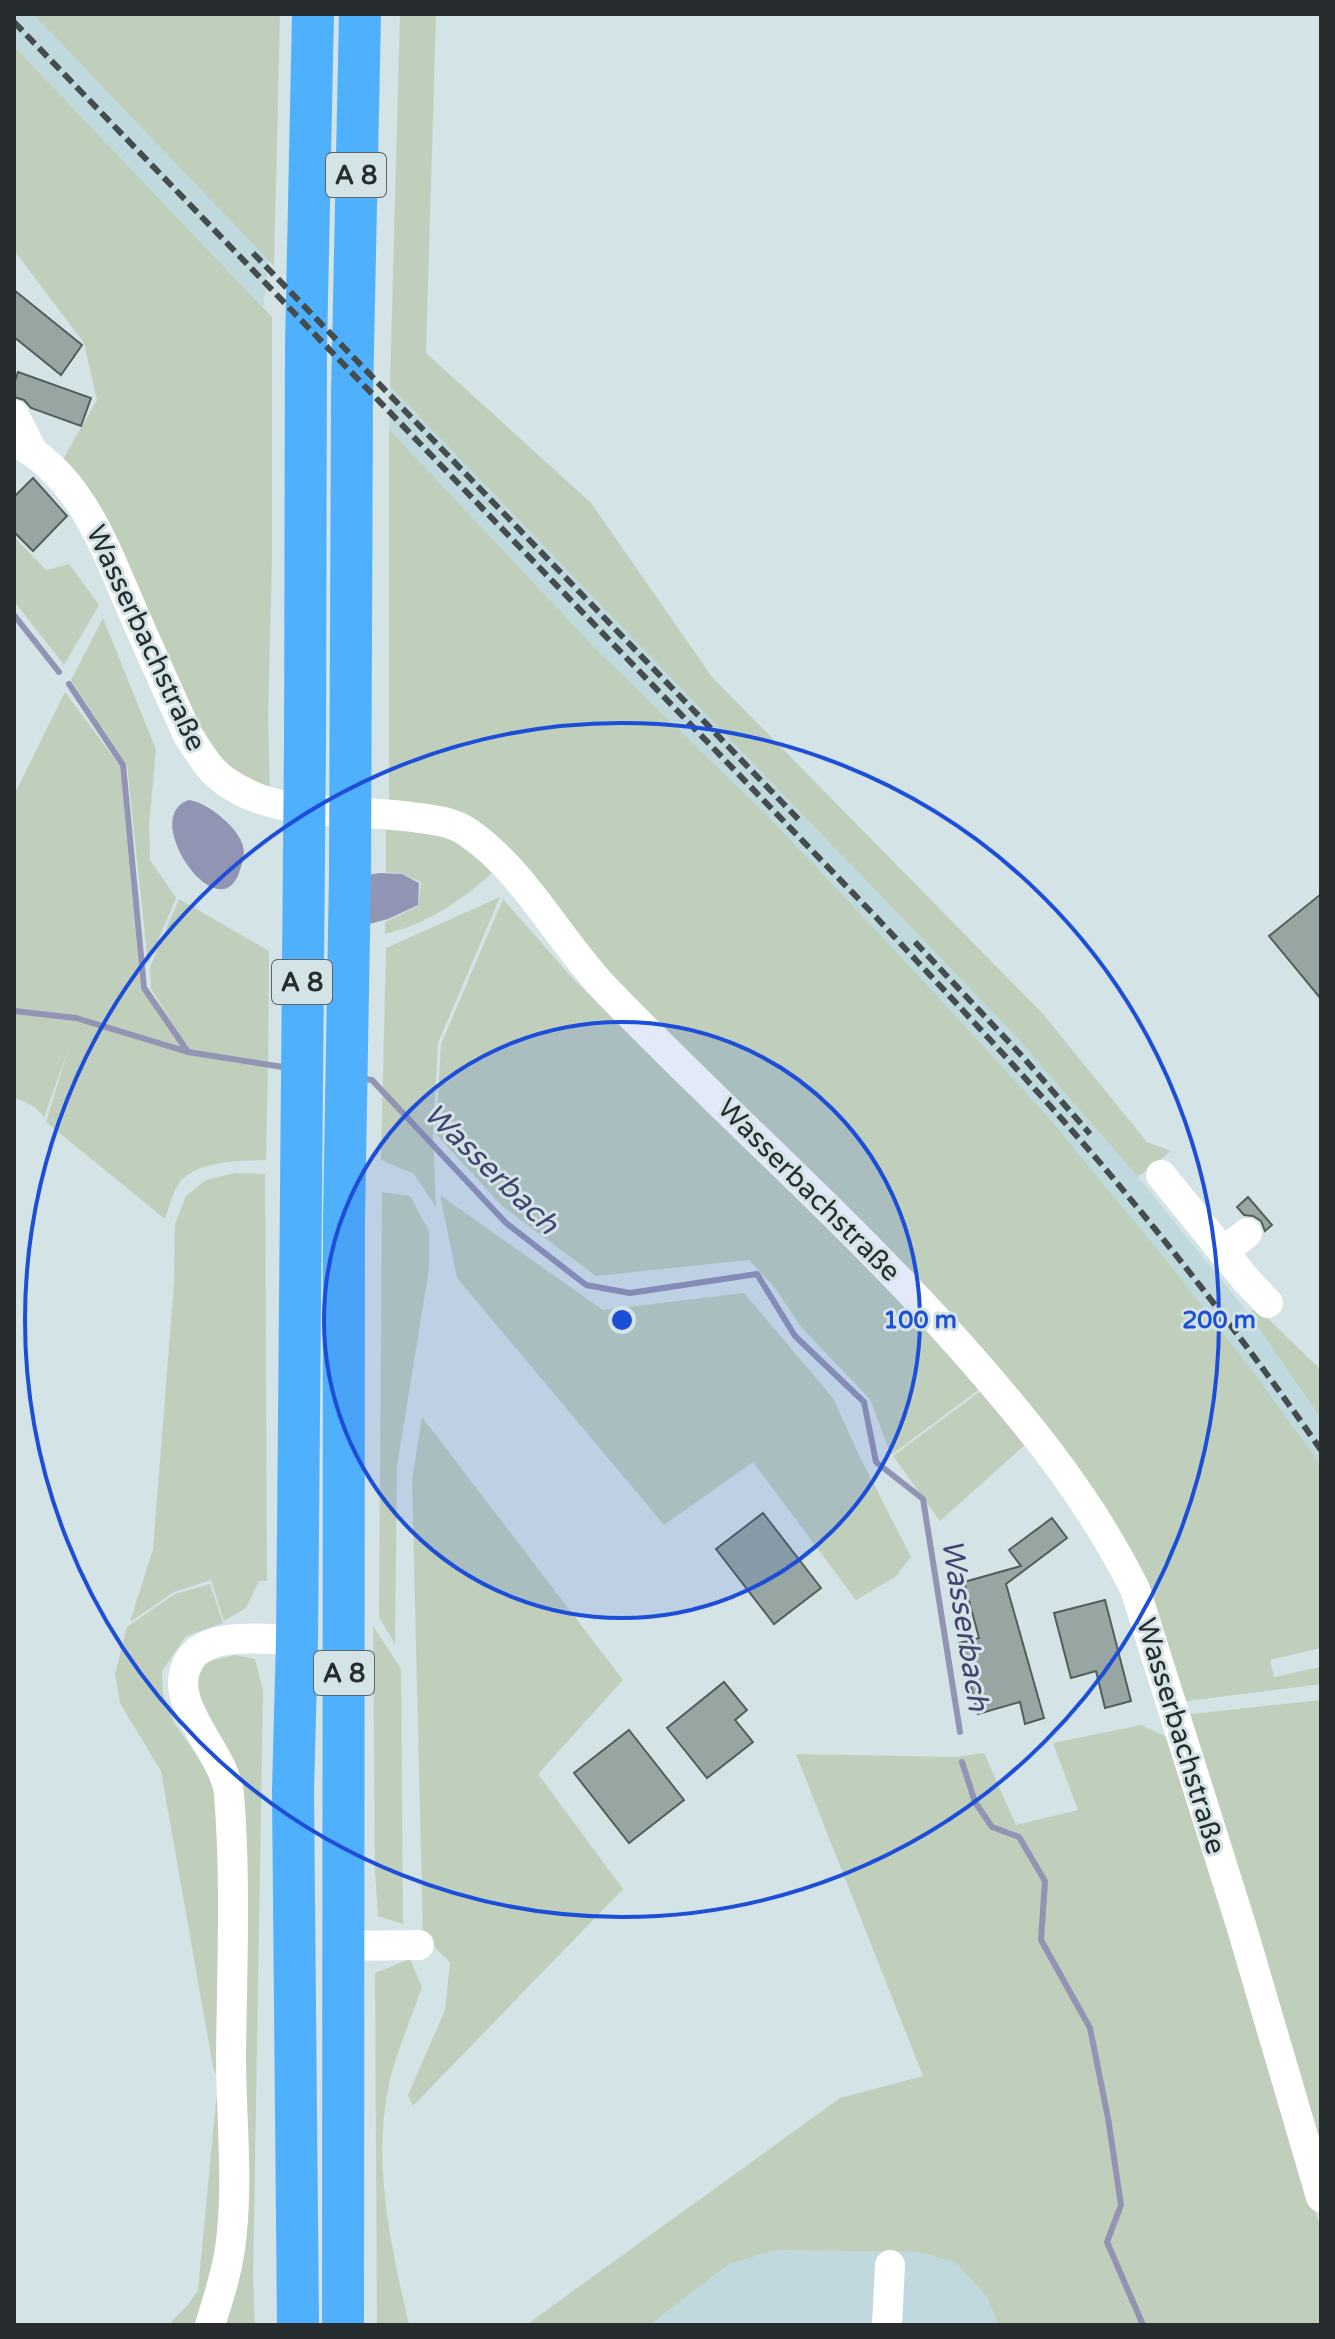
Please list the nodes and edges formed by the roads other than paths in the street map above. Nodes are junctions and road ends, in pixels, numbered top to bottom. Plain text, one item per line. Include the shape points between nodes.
1 (313, 14) edge
2 (360, 14) edge
3 (14, 415) edge
4 (23, 447) edge
5 (1161, 1175) dead end
6 (1247, 1233) dead end
7 (1223, 1252) junction
8 (1268, 1303) dead end
9 (297, 1640) junction
10 (419, 1945) dead end
11 (342, 1946) junction
12 (1321, 2197) edge
13 (890, 2265) dead end
14 (210, 2325) edge
15 (298, 2325) edge
16 (343, 2325) edge
17 (887, 2325) edge

1 - 9 highway, A 8
2 - 11 highway, A 8 via 344,1219
3 - 4 street
4 - 12 street, Wasserbachstraße via 65,480 84,506 188,735 225,781 260,800 309,810 444,821 489,848 607,991 932,1314 1074,1484 1135,1589
5 - 7 street
6 - 7 street
7 - 8 street
9 - 14 street via 227,1639 206,1645 189,1661 182,1691 218,1760 229,1806 233,2178 230,2247
9 - 15 highway, A 8 via 293,1791
10 - 11 street
11 - 16 highway, A 8
13 - 17 street

